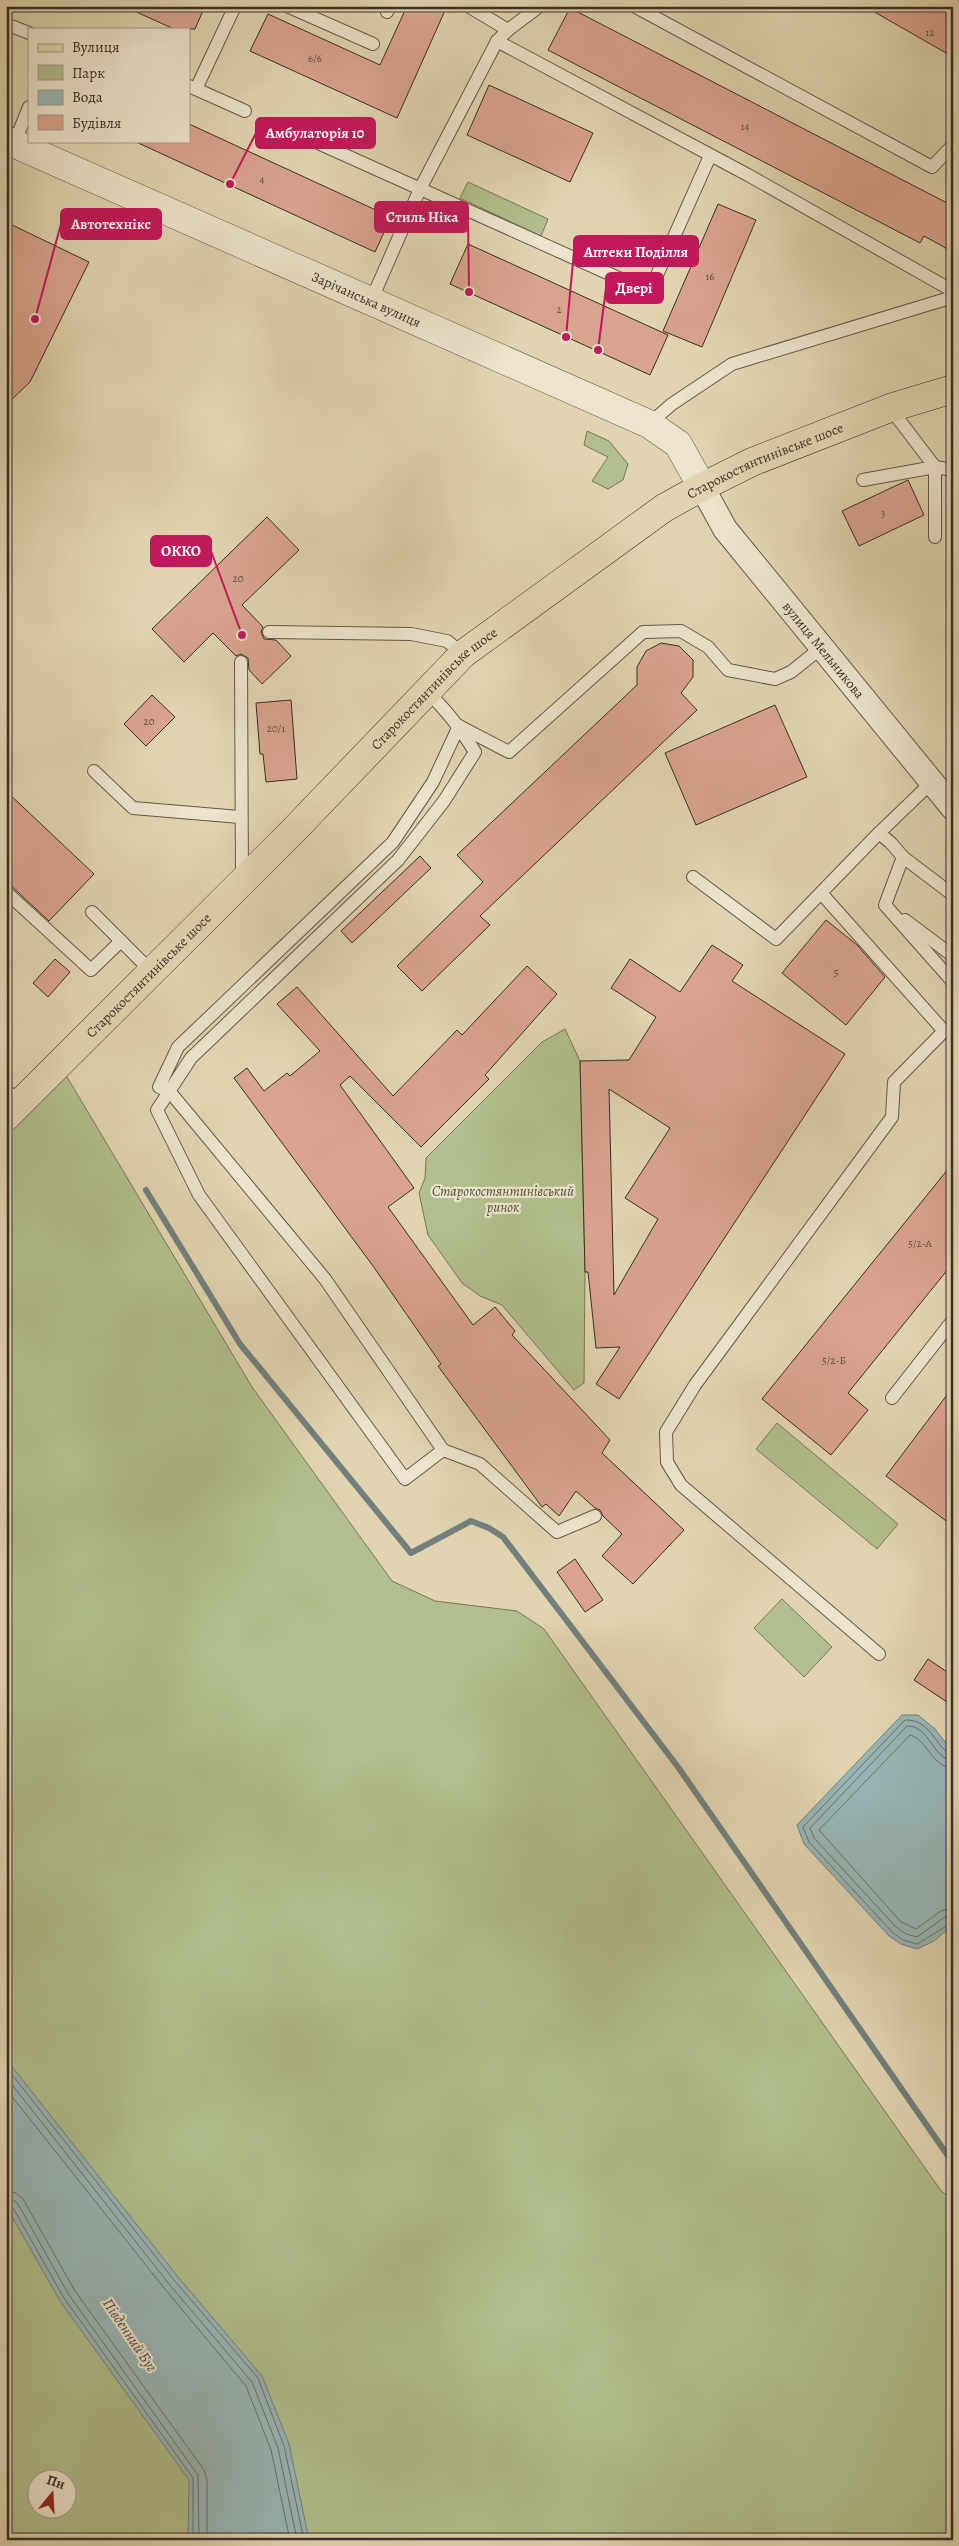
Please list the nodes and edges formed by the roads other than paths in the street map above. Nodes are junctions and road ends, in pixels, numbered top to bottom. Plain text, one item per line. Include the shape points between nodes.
1 (235, 6) edge
2 (286, 6) edge
3 (468, 6) edge
4 (540, 6) edge
5 (634, 6) edge
6 (6, 24) edge
7 (508, 30) junction
8 (28, 33) edge
9 (497, 41) junction
10 (373, 44) dead end
11 (192, 87) edge
12 (28, 109) edge
13 (245, 111) dead end
14 (287, 129) dead end
15 (10, 142) edge
16 (953, 145) edge
17 (710, 156) junction
18 (420, 189) junction
19 (953, 291) edge
20 (953, 297) edge
21 (370, 301) junction
22 (953, 389) edge
23 (890, 408) junction
24 (650, 424) junction
25 (935, 468) junction
26 (953, 470) edge
27 (863, 480) dead end
28 (702, 487) junction
29 (935, 537) dead end
30 (269, 632) dead end
31 (820, 648) junction
32 (463, 654) junction
33 (241, 662) dead end
34 (427, 692) junction
35 (459, 726) junction
36 (94, 771) dead end
37 (931, 783) junction
38 (953, 808) edge
39 (240, 817) junction
40 (879, 833) junction
41 (903, 857) junction
42 (693, 877) dead end
43 (242, 880) junction
44 (6, 892) edge
45 (821, 893) junction
46 (953, 895) edge
47 (885, 905) junction
48 (92, 912) dead end
49 (120, 941) junction
50 (953, 956) edge
51 (151, 971) junction
52 (953, 982) edge
53 (170, 1092) junction
54 (11, 1104) edge
55 (953, 1320) edge
56 (892, 1398) dead end
57 (443, 1450) junction
58 (596, 1516) dead end
59 (879, 1654) dead end

1 - 11 lane
2 - 10 lane
3 - 7 lane
4 - 7 lane
5 - 16 lane via 932,168
6 - 8 lane
7 - 9 lane
9 - 17 lane
9 - 18 lane
11 - 13 lane
12 - 15 lane
14 - 18 lane
15 - 21 street, Зарічанська вулиця
17 - 18 lane via 653,284 643,289
17 - 19 lane
18 - 21 lane
20 - 24 lane via 732,364 672,404
21 - 24 street, Зарічанська вулиця
22 - 23 main road, Старокостянтинівське шосе
23 - 25 lane
23 - 28 main road, Старокостянтинівське шосе via 752,462
24 - 28 street, Зарічанська вулиця via 678,444
25 - 26 lane
25 - 27 lane
25 - 29 lane
28 - 31 street, вулиця Мельникова via 726,529
28 - 32 main road, Старокостянтинівське шосе via 664,508
30 - 32 lane via 411,634 447,641
31 - 35 lane via 791,672 775,679 728,670 708,648 681,631 643,632 509,752
31 - 37 street, вулиця Мельникова
32 - 34 main road, Старокостянтинівське шосе
33 - 39 lane
34 - 35 lane
34 - 43 main road, Старокостянтинівське шосе
35 - 53 lane via 433,782 393,842 178,1047 159,1087
35 - 53 lane via 475,752 444,801 398,860 198,1051
36 - 39 lane via 133,808
37 - 38 street, вулиця Мельникова
37 - 40 lane
39 - 43 lane
40 - 41 lane
40 - 45 lane
41 - 46 lane
41 - 47 lane
42 - 45 lane via 776,939
43 - 51 main road, Старокостянтинівське шосе
44 - 49 lane via 91,970
45 - 59 lane via 944,1030 894,1082 892,1118 695,1385 666,1432 667,1462 681,1485
47 - 50 lane
47 - 52 lane
48 - 49 lane
49 - 51 lane
51 - 54 main road, Старокостянтинівське шосе
53 - 57 lane via 325,1279
53 - 57 lane via 157,1110 199,1195 405,1479
55 - 56 lane
57 - 58 lane via 480,1464 557,1532

